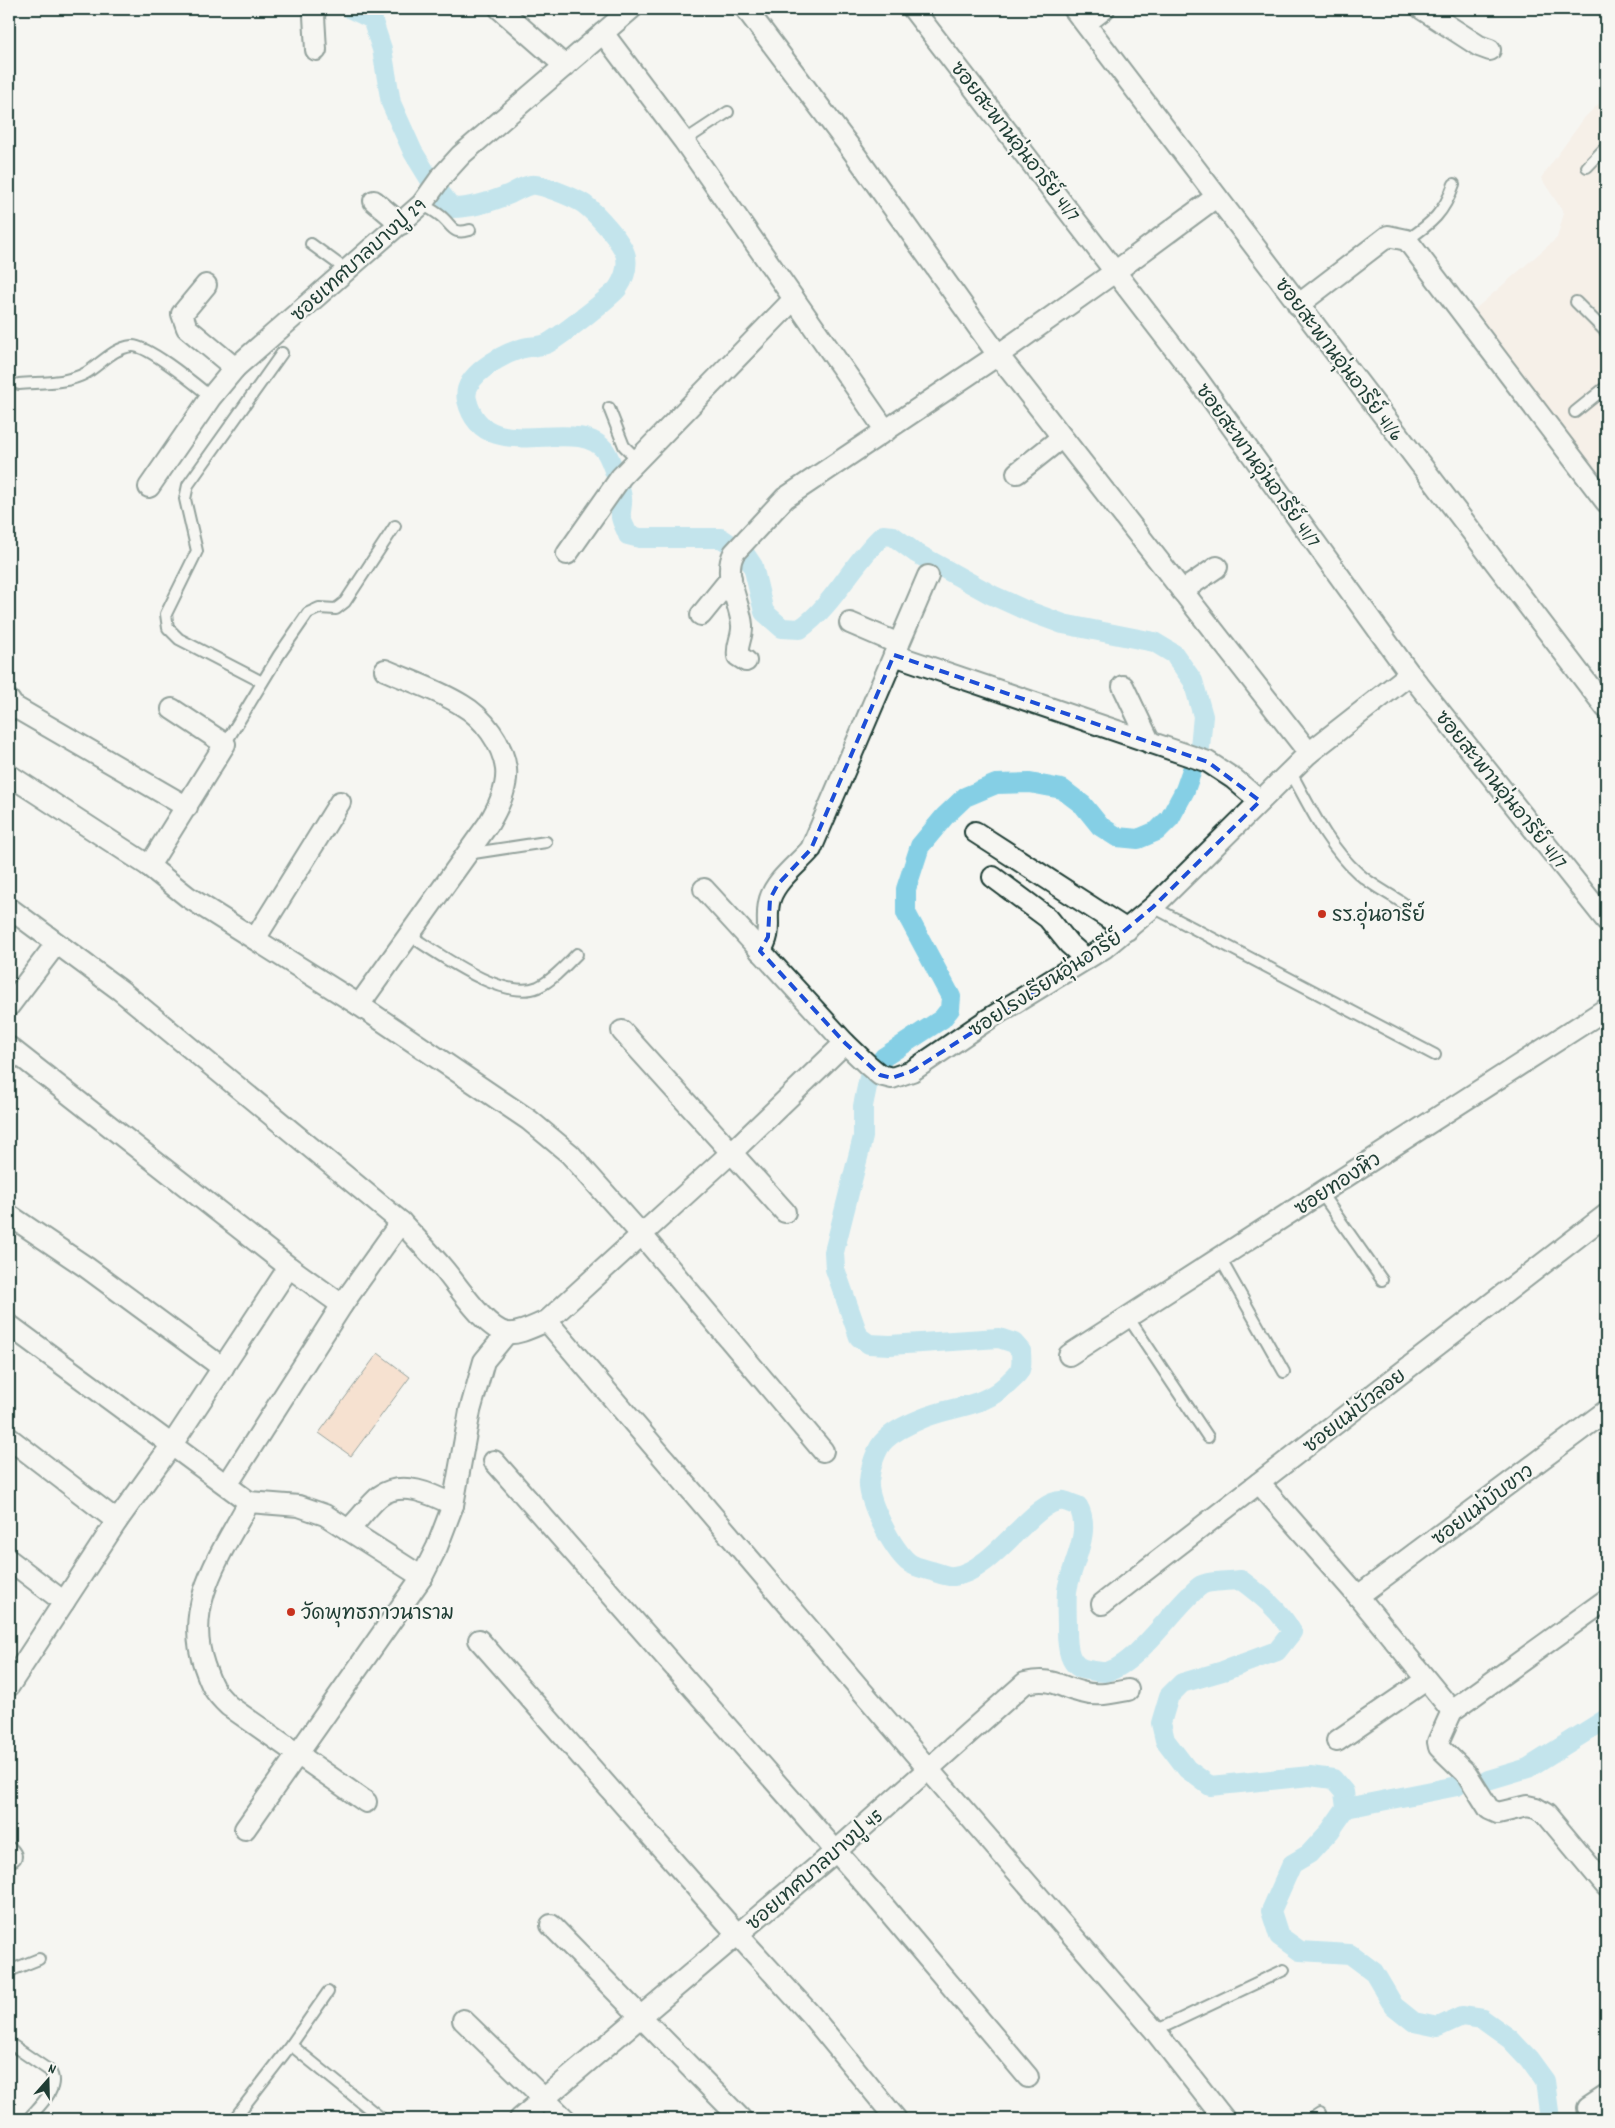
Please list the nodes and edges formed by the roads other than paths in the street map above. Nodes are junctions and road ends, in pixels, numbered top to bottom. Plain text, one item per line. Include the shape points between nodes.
1 (500, 9) edge
2 (631, 9) edge
3 (746, 9) edge
4 (913, 9) edge
5 (1104, 9) edge
6 (1422, 9) edge
7 (315, 12) edge
8 (1080, 16) edge
9 (603, 32) junction
10 (316, 50) dead end
11 (1490, 50) dead end
12 (565, 66) junction
13 (728, 112) dead end
14 (684, 141) junction
15 (1606, 147) edge
16 (1587, 167) dead end
17 (1454, 184) dead end
18 (1216, 197) junction
19 (374, 201) dead end
20 (422, 204) junction
21 (401, 224) junction
22 (470, 230) dead end
23 (1406, 240) junction
24 (311, 244) dead end
25 (348, 271) junction
26 (1116, 271) junction
27 (206, 286) dead end
28 (794, 299) junction
29 (1576, 302) dead end
30 (1298, 305) junction
31 (1606, 332) edge
32 (282, 353) dead end
33 (998, 355) junction
34 (235, 368) junction
35 (19, 384) dead end
36 (1606, 388) edge
37 (211, 396) junction
38 (609, 408) dead end
39 (1575, 412) dead end
40 (886, 431) junction
41 (1061, 438) junction
42 (637, 460) junction
43 (1017, 473) dead end
44 (149, 487) dead end
45 (1606, 502) edge
46 (395, 526) dead end
47 (567, 554) dead end
48 (1217, 567) dead end
49 (928, 576) dead end
50 (731, 578) junction
51 (1182, 591) junction
52 (701, 615) dead end
53 (850, 623) dead end
54 (897, 649) junction
55 (746, 661) dead end
56 (385, 670) dead end
57 (1410, 674) junction
58 (262, 682) junction
59 (1123, 686) dead end
60 (9, 700) edge
61 (1606, 708) edge
62 (172, 710) dead end
63 (225, 744) junction
64 (1150, 744) junction
65 (1309, 753) junction
66 (1290, 771) junction
67 (9, 775) edge
68 (1260, 801) junction
69 (340, 802) dead end
70 (187, 807) junction
71 (975, 832) dead end
72 (546, 842) dead end
73 (466, 854) junction
74 (148, 866) junction
75 (993, 877) dead end
76 (704, 889) dead end
77 (1403, 903) dead end
78 (1153, 906) junction
79 (9, 908) edge
80 (1606, 920) edge
81 (1127, 930) junction
82 (409, 935) junction
83 (255, 939) junction
84 (56, 944) junction
85 (760, 951) junction
86 (577, 954) dead end
87 (1086, 959) junction
88 (360, 1005) junction
89 (9, 1006) edge
90 (1606, 1010) edge
91 (622, 1031) dead end
92 (845, 1043) junction
93 (9, 1047) edge
94 (1434, 1055) dead end
95 (732, 1152) junction
96 (1321, 1193) junction
97 (785, 1212) dead end
98 (9, 1215) edge
99 (1606, 1215) edge
100 (401, 1222) junction
101 (641, 1234) junction
102 (1220, 1258) junction
103 (289, 1267) junction
104 (1382, 1280) dead end
105 (342, 1305) junction
106 (1128, 1317) junction
107 (547, 1321) junction
108 (9, 1325) edge
109 (507, 1333) junction
110 (1069, 1356) dead end
111 (223, 1368) junction
112 (1284, 1372) dead end
113 (1606, 1411) edge
114 (9, 1438) edge
115 (1208, 1438) dead end
116 (171, 1446) junction
117 (823, 1451) dead end
118 (494, 1461) dead end
119 (1259, 1483) junction
120 (227, 1484) junction
121 (249, 1502) junction
122 (454, 1505) junction
123 (117, 1521) junction
124 (348, 1530) junction
125 (9, 1560) edge
126 (422, 1577) junction
127 (1358, 1596) junction
128 (1606, 1600) edge
129 (64, 1602) junction
130 (1102, 1604) dead end
131 (479, 1640) dead end
132 (1426, 1680) junction
133 (10, 1681) edge
134 (1128, 1690) dead end
135 (1452, 1711) junction
136 (1337, 1741) dead end
137 (297, 1754) junction
138 (929, 1770) junction
139 (366, 1802) dead end
140 (245, 1829) dead end
141 (836, 1850) junction
142 (1606, 1886) edge
143 (551, 1925) dead end
144 (738, 1935) junction
145 (38, 1959) dead end
146 (1284, 1970) dead end
147 (9, 1971) edge
148 (328, 1992) dead end
149 (642, 2017) junction
150 (463, 2020) dead end
151 (1155, 2031) junction
152 (9, 2043) edge
153 (291, 2045) junction
154 (1028, 2077) dead end
155 (1606, 2096) edge
156 (544, 2098) junction
157 (1588, 2108) dead end
158 (28, 2119) edge
159 (234, 2119) edge
160 (382, 2119) edge
161 (520, 2119) edge
162 (565, 2119) edge
163 (741, 2119) edge
164 (896, 2119) edge
165 (1224, 2119) edge

1 - 12 street
2 - 9 street, ซอยเทศบาลบางปู 29
3 - 33 street via 852,150
4 - 26 street, ซอยสะพานอุ่นอารีย์ 41/7
5 - 8 street
6 - 11 street
7 - 10 street
8 - 18 street, ซอยสะพานอุ่นอารีย์ 41/6
9 - 12 street, ซอยเทศบาลบางปู 29
9 - 14 street
12 - 20 street, ซอยเทศบาลบางปู 29 via 461,155
13 - 14 lane
14 - 28 street
15 - 16 lane
17 - 23 lane via 1440,215
18 - 26 street
18 - 30 street, ซอยสะพานอุ่นอารีย์ 41/6
19 - 21 street
20 - 21 street, ซอยเทศบาลบางปู 29
20 - 22 lane via 459,232
21 - 25 street, ซอยเทศบาลบางปู 29
23 - 30 street via 1388,236
23 - 45 street
24 - 25 lane
25 - 34 street, ซอยเทศบาลบางปู 29
26 - 33 street
26 - 57 street, ซอยสะพานอุ่นอารีย์ 41/7
27 - 34 street via 182,314 187,328
28 - 40 street
28 - 42 street
29 - 31 lane
30 - 61 street, ซอยสะพานอุ่นอารีย์ 41/6
32 - 58 lane via 188,485 185,499 197,551 166,614 168,628 179,639
33 - 40 street
33 - 41 street
34 - 37 street, ซอยเทศบาลบางปู 29
35 - 37 lane via 68,380 86,373 114,352 132,346 148,350
36 - 39 lane
37 - 44 street, ซอยเทศบาลบางปู 29
38 - 42 lane via 624,446
40 - 50 street via 785,498 730,560
41 - 43 street
41 - 51 street
42 - 47 street
46 - 58 lane via 345,602 336,608 319,608 308,614
48 - 51 street
49 - 54 street
50 - 52 street
50 - 55 street via 742,623 736,649 738,656
51 - 65 street
53 - 54 street
54 - 64 street
54 - 85 street via 811,849 778,884 770,899 768,937
56 - 73 street via 462,705 486,725 499,748 506,770 501,802
57 - 65 street, ซอยโรงเรียนอุ่นอารีย์
57 - 80 street, ซอยสะพานอุ่นอารีย์ 41/7
58 - 63 lane
59 - 64 street
60 - 70 street via 14,706
62 - 63 street
63 - 70 street
64 - 68 street via 1208,762
65 - 66 street, ซอยโรงเรียนอุ่นอารีย์
66 - 68 street, ซอยโรงเรียนอุ่นอารีย์
66 - 77 lane via 1336,850 1359,874
67 - 74 street
68 - 78 street, ซอยโรงเรียนอุ่นอารีย์
69 - 83 street
70 - 74 street
71 - 81 street
72 - 73 lane
73 - 82 street
74 - 83 street via 188,897
75 - 87 street via 1048,918
76 - 85 street, ซอยโรงเรียนอุ่นอารีย์
78 - 81 street, ซอยโรงเรียนอุ่นอารีย์
78 - 94 lane
79 - 84 street
81 - 87 street, ซอยโรงเรียนอุ่นอารีย์
82 - 86 lane via 477,977 519,990 538,987
82 - 88 street
83 - 88 street
84 - 89 street
84 - 100 street via 120,990
85 - 92 street, ซอยโรงเรียนอุ่นอารีย์
87 - 92 street, ซอยโรงเรียนอุ่นอารีย์ via 912,1071 892,1078 874,1070
88 - 101 street via 530,1120 570,1154
90 - 96 street, ซอยทองหิว
91 - 95 street
92 - 95 street
93 - 103 street
95 - 97 street
95 - 101 street
96 - 102 street, ซอยทองหิว
96 - 104 lane
98 - 111 street
99 - 119 street, ซอยแม่บัวลอย
100 - 105 street
100 - 109 street via 482,1316
101 - 107 street
101 - 117 street
102 - 106 street, ซอยทองหิว
102 - 112 lane
103 - 105 street
103 - 111 street
105 - 120 street
106 - 110 street, ซอยทองหิว
106 - 115 lane
107 - 109 street
107 - 138 street
108 - 116 street
109 - 122 street via 484,1361 470,1411
111 - 116 street
113 - 127 street, ซอยแม่บับขาว
114 - 123 street
116 - 120 street
116 - 123 street
118 - 141 street
119 - 127 street
119 - 130 street, ซอยแม่บัวลอย
120 - 121 street
121 - 124 street via 298,1506 325,1515
121 - 137 street via 208,1580 199,1606 201,1656 214,1692
122 - 124 street via 437,1496 397,1489 381,1496
122 - 126 street
123 - 129 street
124 - 126 street
125 - 129 street
126 - 137 street
127 - 132 street
128 - 135 street
129 - 133 street
131 - 144 street
132 - 135 street
132 - 136 street
134 - 138 street, ซอยเทศบาลบางปู 45 via 1101,1695 1042,1679 1025,1683
135 - 142 street via 1438,1737 1439,1747 1467,1774 1489,1809 1498,1813 1527,1806 1546,1814
137 - 139 street
137 - 140 street
138 - 141 street, ซอยเทศบาลบางปู 45
138 - 151 street
141 - 144 street, ซอยเทศบาลบางปู 45
141 - 154 street
143 - 149 street
144 - 149 street, ซอยเทศบาลบางปู 45
144 - 164 street via 811,2015
145 - 147 lane
146 - 151 lane
148 - 153 lane
149 - 156 street, ซอยเทศบาลบางปู 45
149 - 163 street
150 - 156 street
151 - 165 street
152 - 158 lane via 54,2077 53,2088
153 - 159 lane
153 - 160 lane
155 - 157 street
156 - 161 street, ซอยเทศบาลบางปู 45
156 - 162 street

